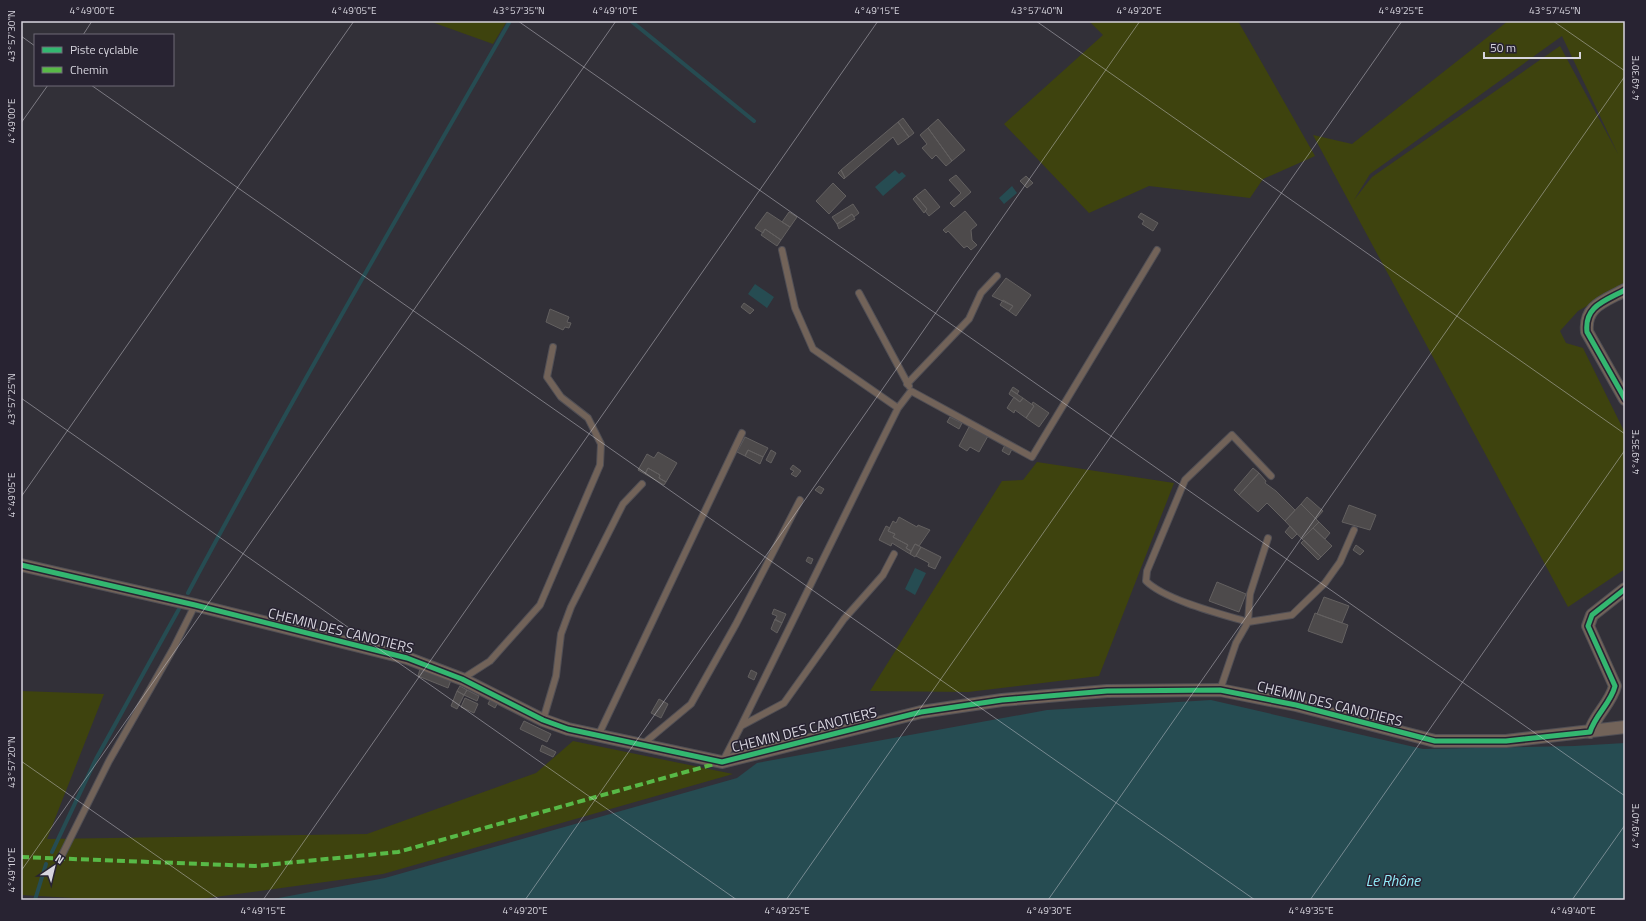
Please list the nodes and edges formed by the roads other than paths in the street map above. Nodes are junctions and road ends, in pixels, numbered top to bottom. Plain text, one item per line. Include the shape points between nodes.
1 (782, 250) dead end
2 (1158, 250) dead end
3 (997, 276) dead end
4 (1625, 290) edge
5 (859, 292) dead end
6 (553, 347) dead end
7 (907, 384) junction
8 (911, 391) junction
9 (1625, 399) edge
10 (898, 408) junction
11 (742, 433) dead end
12 (1271, 476) dead end
13 (642, 484) dead end
14 (800, 500) dead end
15 (1354, 530) dead end
16 (1268, 538) dead end
17 (894, 554) dead end
18 (21, 565) edge
19 (1625, 589) edge
20 (195, 605) junction
21 (1248, 622) junction
22 (462, 679) junction
23 (1220, 690) junction
24 (544, 720) junction
25 (741, 726) junction
26 (1625, 727) edge
27 (1590, 732) junction
28 (598, 736) junction
29 (643, 744) junction
30 (722, 762) junction
31 (60, 859) dead end

1 - 10 lane via 795,308 812,349
2 - 8 lane via 1032,457
3 - 7 lane via 981,293 969,319
4 - 9 street via 1598,304 1590,312 1586,322 1587,332
5 - 7 lane
6 - 22 lane via 547,377 561,397 588,418 601,444 600,465 540,604 490,661
7 - 8 lane
8 - 10 lane
10 - 25 lane
11 - 28 lane
12 - 21 lane via 1232,435 1185,480 1147,571 1146,581 1152,587 1198,607
13 - 24 lane via 623,504 571,607 561,634 556,676
14 - 29 lane via 691,704
15 - 21 lane via 1340,562 1325,583 1292,615
16 - 21 lane via 1250,594
17 - 25 lane via 883,574 844,619 784,703
18 - 20 street, CHEMIN DES CANOTIERS
19 - 27 street via 1592,615 1588,626 1615,686 1612,696
20 - 22 street, CHEMIN DES CANOTIERS via 407,658
20 - 31 lane via 109,761
21 - 23 lane via 1236,643
22 - 24 street, CHEMIN DES CANOTIERS
23 - 27 street, CHEMIN DES CANOTIERS via 1296,705 1435,741 1506,741
23 - 30 street, CHEMIN DES CANOTIERS via 1107,691 1002,700 921,712
24 - 28 street, CHEMIN DES CANOTIERS
25 - 30 lane
26 - 27 street, CHEMIN DES CANOTIERS
28 - 29 street, CHEMIN DES CANOTIERS
29 - 30 street, CHEMIN DES CANOTIERS

